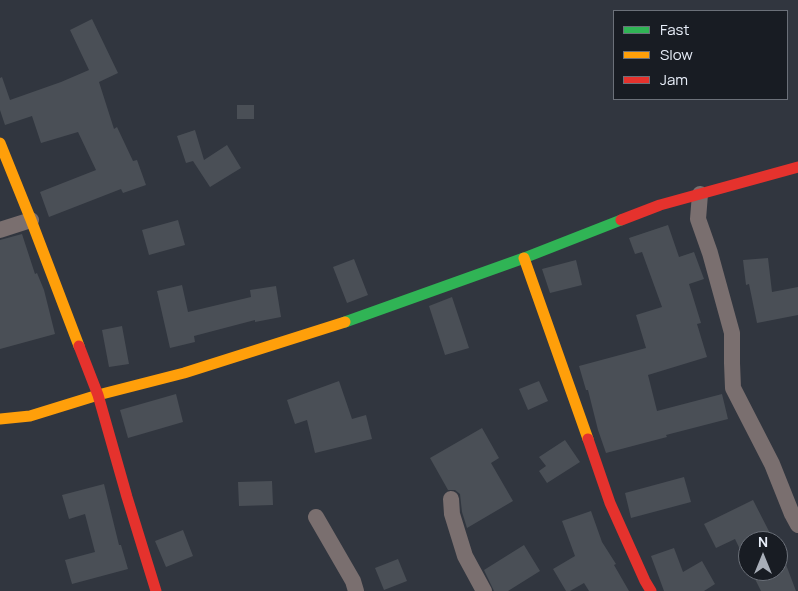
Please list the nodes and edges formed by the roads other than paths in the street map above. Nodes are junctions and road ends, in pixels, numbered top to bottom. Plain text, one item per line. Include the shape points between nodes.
1 (0, 143) edge
2 (798, 167) edge
3 (700, 194) junction
4 (32, 220) junction
5 (0, 230) edge
6 (524, 258) junction
7 (98, 395) junction
8 (0, 419) edge
9 (451, 499) dead end
10 (316, 517) dead end
11 (798, 525) edge
12 (156, 591) edge
13 (356, 591) edge
14 (484, 591) edge
15 (651, 591) edge

1 - 4 street
2 - 3 street
3 - 6 street via 660,205
3 - 11 street via 698,219 732,333 733,388 772,464
4 - 5 street
4 - 7 street
6 - 7 street via 341,323
6 - 15 street via 610,503
7 - 8 street via 30,416
7 - 12 street
9 - 14 street via 452,514 465,556
10 - 13 street

